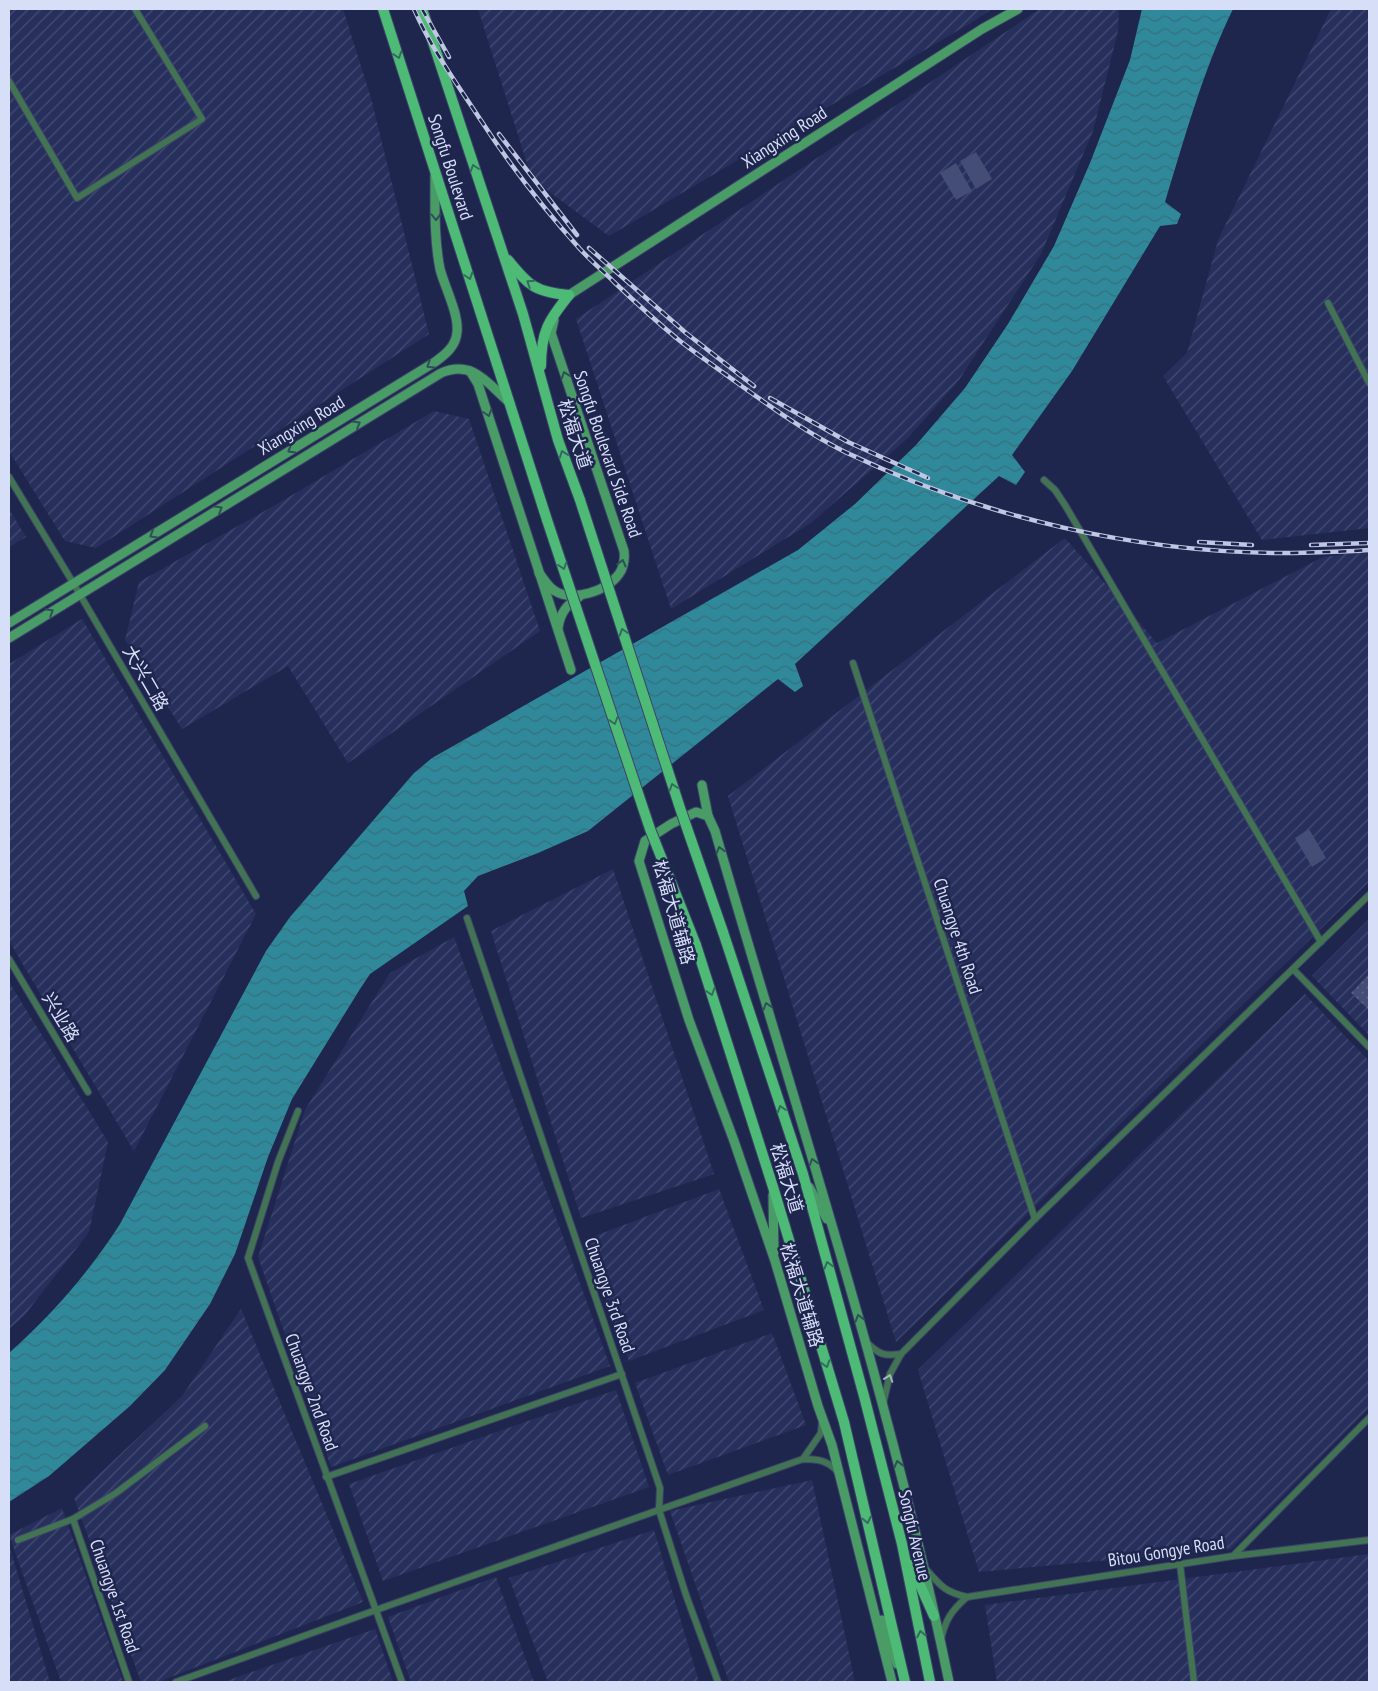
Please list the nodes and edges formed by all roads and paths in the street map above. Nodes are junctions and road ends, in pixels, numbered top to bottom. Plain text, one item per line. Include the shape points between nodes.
1 (135, 9) edge
2 (383, 9) edge
3 (422, 9) edge
4 (1018, 9) edge
5 (9, 81) edge
6 (435, 168) junction
7 (502, 253) junction
8 (568, 295) junction
9 (1328, 303) dead end
10 (557, 310) junction
11 (468, 369) junction
12 (540, 377) junction
13 (1369, 383) edge
14 (510, 403) junction
15 (9, 477) edge
16 (1044, 480) dead end
17 (547, 520) joint
18 (539, 573) junction
19 (73, 584) junction
20 (588, 593) junction
21 (79, 594) junction
22 (9, 623) edge
23 (558, 630) junction
24 (9, 638) edge
25 (853, 663) dead end
26 (570, 670) dead end
27 (702, 785) dead end
28 (708, 816) junction
29 (1369, 895) edge
30 (256, 896) dead end
31 (467, 918) dead end
32 (1321, 942) junction
33 (9, 959) edge
34 (1293, 969) junction
35 (1369, 1047) edge
36 (88, 1092) dead end
37 (298, 1111) dead end
38 (802, 1174) junction
39 (773, 1187) junction
40 (1035, 1219) junction
41 (834, 1233) junction
42 (775, 1261) junction
43 (866, 1342) junction
44 (901, 1354) junction
45 (622, 1374) junction
46 (883, 1405) junction
47 (822, 1416) junction
48 (1369, 1418) edge
49 (205, 1426) dead end
50 (803, 1459) junction
51 (840, 1474) junction
52 (326, 1477) junction
53 (659, 1510) junction
54 (73, 1519) junction
55 (18, 1540) dead end
56 (1369, 1540) edge
57 (902, 1544) junction
58 (1234, 1556) junction
59 (1180, 1564) junction
60 (863, 1565) junction
61 (924, 1568) junction
62 (967, 1597) junction
63 (886, 1598) junction
64 (376, 1610) junction
65 (934, 1616) junction
66 (940, 1641) junction
67 (892, 1649) junction
68 (129, 1682) edge
69 (176, 1682) edge
70 (402, 1682) edge
71 (718, 1682) edge
72 (892, 1682) edge
73 (896, 1682) edge
74 (904, 1682) edge
75 (930, 1682) edge
76 (949, 1682) edge
77 (1194, 1682) edge

1 - 5 street via 202,119 77,198
2 -> 6 main road, Songfu Boulevard
7 -> 3 main road, Songfu Boulevard
4 - 8 main road, Xiangxing Road
6 -> 14 main road, Songfu Boulevard
6 -> 19 main road, Xiangxing Road via 436,247 458,327 450,350
8 -> 7 main road via 546,293 524,281
7 - 12 main road, Songfu Boulevard
8 - 10 main road, 松福大道
9 - 13 street
10 - 12 main road, 松福大道 via 541,345
20 -> 10 main road, Songfu Boulevard Side Road via 618,576 625,560 551,333
11 - 14 main road
11 -> 18 main road, Songfu Boulevard Side Road via 478,384
21 -> 11 main road, Xiangxing Road via 441,373 451,368
38 -> 12 main road, 松福大道, bridge via 558,440
14 - 17 main road, Songfu Boulevard
15 - 19 street, 大兴二路
16 - 32 street via 1065,505
17 -> 39 main road, 松福大道, bridge via 650,829 696,945
18 - 20 main road, Songfu Boulevard Side Road via 555,591 566,595
18 - 23 main road, Songfu Boulevard Side Road
19 - 21 street, 大兴二路
19 - 22 main road, Xiangxing Road
20 - 23 main road via 570,603 559,620
24 -> 21 main road, Xiangxing Road
21 - 30 street, 大兴二路
23 - 26 main road, Songfu Boulevard Side Road
25 - 40 street, Chuangye 4th Road
27 - 28 main road
41 -> 28 main road
28 - 42 main road, 松福大道辅路 via 696,812 645,840 640,861 689,1020
29 - 32 street
31 - 45 street, Chuangye 3rd Road
32 - 34 street
33 - 36 street, 兴业路
34 - 35 street
34 - 40 street
37 - 52 street, Chuangye 2nd Road via 278,1162 248,1258
38 - 41 main road
57 -> 38 main road, 松福大道
39 - 42 main road
39 -> 63 main road, 松福大道 via 844,1422
40 - 44 street
43 -> 41 main road
42 - 47 main road, 松福大道辅路
43 - 44 street via 885,1356
43 - 46 main road
46 -> 44 street via 890,1374
45 - 52 street
45 - 53 street, Chuangye 3rd Road via 660,1488
61 -> 46 main road
47 - 50 street via 821,1432
47 - 51 main road, 松福大道辅路
48 - 58 street
49 - 54 street via 116,1493
50 - 51 street via 830,1464
50 - 53 street
51 - 60 main road, 松福大道辅路
52 - 64 street, Chuangye 2nd Road
53 - 64 street
53 - 71 street, Chuangye 3rd Road
54 - 55 street
54 - 68 street, Chuangye 1st Road
56 - 58 street, Bitou Gongye Road
57 - 65 main road
75 -> 57 main road, Songfu Avenue
58 - 59 street, Bitou Gongye Road
59 - 62 street, Bitou Gongye Road
59 - 77 street
60 - 67 main road, 松福大道辅路
60 - 72 main road, 松福大道辅路
61 - 62 street via 952,1594
61 - 65 main road
62 - 66 street via 946,1620
63 - 67 main road, 松福大道辅路
63 - 74 main road
64 - 69 street
64 - 70 street, Chuangye 2nd Road
65 - 66 main road
66 - 76 main road
67 - 73 main road, 松福大道辅路
67 - 74 main road, 松福大道辅路

